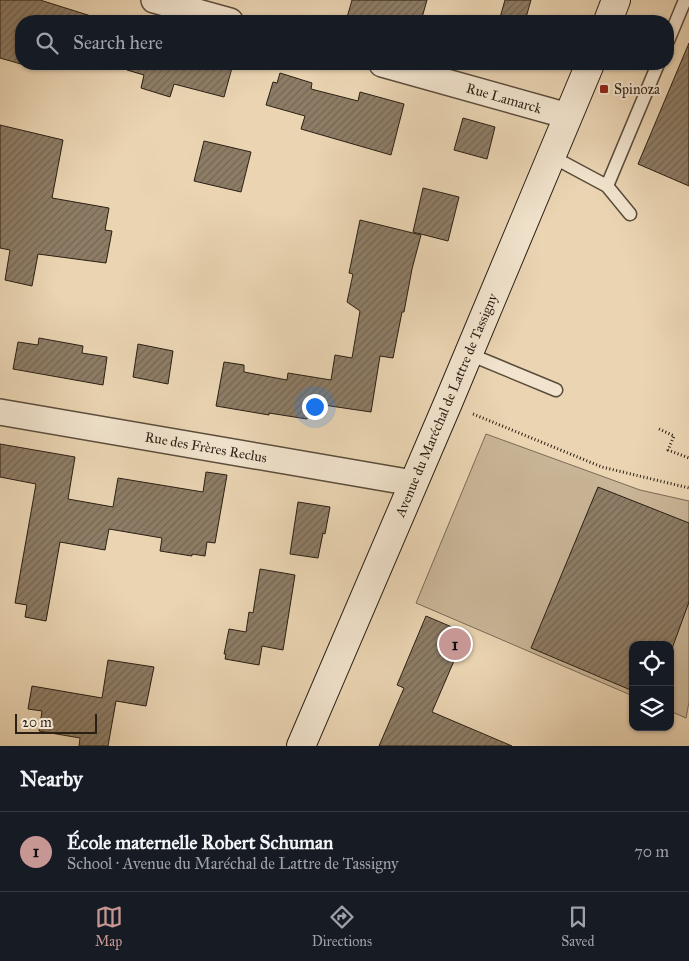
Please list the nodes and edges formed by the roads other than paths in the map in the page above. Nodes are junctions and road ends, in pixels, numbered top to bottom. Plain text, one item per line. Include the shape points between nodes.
1 (154, 0) edge
2 (616, 0) edge
3 (685, 0) edge
4 (208, 15) edge
5 (610, 15) edge
6 (674, 27) edge
7 (403, 70) edge
8 (587, 70) edge
9 (655, 70) edge
10 (568, 116) junction
11 (551, 156) junction
12 (607, 186) junction
13 (630, 214) dead end
14 (468, 354) junction
15 (556, 390) dead end
16 (0, 412) edge
17 (413, 483) junction
18 (301, 746) edge

1 - 4 street
2 - 5 street
3 - 6 lane
7 - 10 street, Rue Lamarck
8 - 10 street, Avenue du Maréchal de Lattre de Tassigny
9 - 12 lane
10 - 11 street, Avenue du Maréchal de Lattre de Tassigny
11 - 12 lane
11 - 14 street, Avenue du Maréchal de Lattre de Tassigny
12 - 13 lane
14 - 15 lane
14 - 17 street, Avenue du Maréchal de Lattre de Tassigny
16 - 17 street, Rue des Frères Reclus
17 - 18 street, Avenue du Maréchal de Lattre de Tassigny

